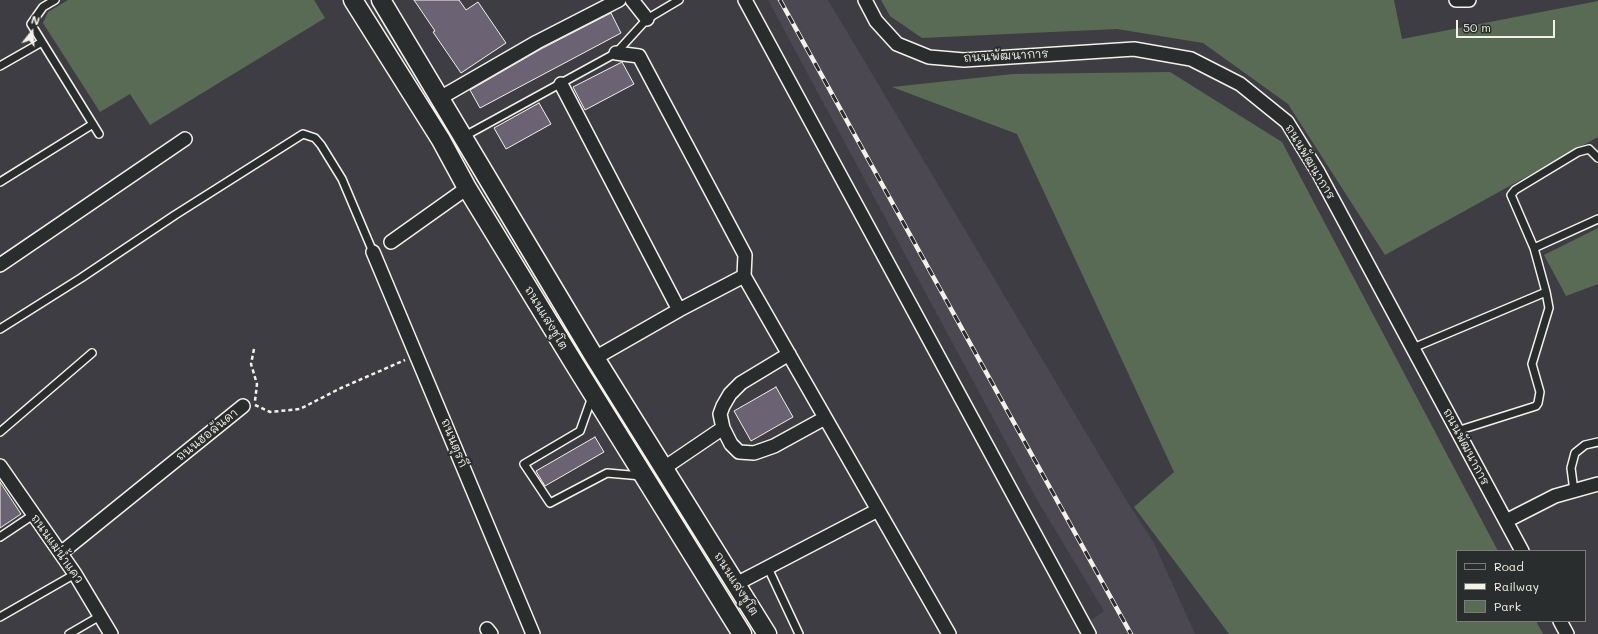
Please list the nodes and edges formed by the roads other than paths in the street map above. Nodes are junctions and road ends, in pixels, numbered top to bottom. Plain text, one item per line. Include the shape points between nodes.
1 (55, 0) edge
2 (353, 0) edge
3 (381, 0) edge
4 (619, 0) edge
5 (632, 0) edge
6 (679, 0) edge
7 (745, 0) edge
8 (865, 0) edge
9 (1456, 0) edge
10 (1469, 0) edge
11 (647, 19) junction
12 (404, 37) junction
13 (42, 42) junction
14 (384, 50) junction
15 (616, 53) junction
16 (0, 66) edge
17 (561, 84) junction
18 (440, 98) junction
19 (93, 124) junction
20 (99, 134) dead end
21 (463, 138) junction
22 (185, 139) dead end
23 (1598, 158) edge
24 (0, 182) edge
25 (467, 188) junction
26 (1598, 219) edge
27 (392, 242) dead end
28 (1534, 248) junction
29 (374, 252) joint
30 (0, 265) edge
31 (744, 276) junction
32 (1546, 292) junction
33 (679, 310) junction
34 (0, 329) edge
35 (1413, 348) junction
36 (92, 353) dead end
37 (789, 354) junction
38 (595, 358) junction
39 (575, 365) junction
40 (593, 394) junction
41 (248, 405) road end
42 (825, 418) junction
43 (723, 428) junction
44 (1457, 431) junction
45 (0, 432) edge
46 (1598, 442) edge
47 (664, 468) junction
48 (1, 469) edge
49 (644, 476) junction
50 (1598, 484) edge
51 (1574, 491) junction
52 (878, 510) junction
53 (33, 515) junction
54 (1506, 521) junction
55 (705, 534) junction
56 (0, 537) edge
57 (686, 544) junction
58 (1521, 550) edge
59 (61, 553) junction
60 (768, 568) junction
61 (75, 574) junction
62 (736, 584) junction
63 (100, 616) junction
64 (0, 617) edge
65 (1561, 622) edge
66 (528, 633) edge
67 (69, 634) edge
68 (111, 634) edge
69 (742, 634) edge
70 (767, 634) edge
71 (799, 634) edge
72 (949, 634) edge
73 (1089, 634) edge
74 (1567, 634) edge

1 - 13 lane via 43,7 32,24
2 - 14 main road, ถนนแสงชูโต
3 - 12 main road, ถนนแสงชูโต
4 - 18 street via 537,42
5 - 11 street
6 - 11 lane
7 - 73 street
8 - 35 street, ถนนพัฒนาการ via 876,21 897,44 929,56 964,60 1134,49 1191,59 1240,84 1287,122 1318,172
9 - 10 street
11 - 15 lane
12 - 14 main road
12 - 18 main road, ถนนแสงชูโต
13 - 16 lane
13 - 19 lane
14 - 25 main road, ถนนแสงชูโต via 441,140
15 - 17 lane
15 - 31 street via 639,56 745,255
17 - 21 lane
17 - 33 street
18 - 21 main road, ถนนแสงชูโต
19 - 20 lane
19 - 24 lane
21 - 38 main road, ถนนแสงชูโต
22 - 30 street
23 - 28 lane via 1589,149 1578,152 1512,193 1510,196
25 - 27 street
25 - 39 main road, ถนนแสงชูโต
26 - 28 lane
28 - 32 lane
29 - 34 lane via 342,179 315,138 303,134
29 - 66 street, ถนนตุรกี via 418,355
31 - 33 street
31 - 37 street
32 - 35 lane
32 - 44 lane via 1549,308 1532,364 1540,392 1538,403 1536,406
33 - 38 street
35 - 44 street, ถนนพัฒนาการ
36 - 45 lane
37 - 42 street
37 - 43 street via 741,383 730,394 720,414
38 - 39 main road
38 - 47 main road, ถนนแสงชูโต
39 - 40 main road, ถนนแสงชูโต
40 - 49 main road, ถนนแสงชูโต
40 - 49 lane via 580,431 524,464 550,503 607,473
41 - 59 street, ถนนฮอลันดา
42 - 43 street via 774,446 754,453 738,452
42 - 52 street
43 - 47 street
44 - 54 street, ถนนพัฒนาการ
46 - 51 lane via 1585,445 1575,453 1571,468
47 - 55 main road, ถนนแสงชูโต
48 - 53 street, ถนนแม่น้ำแคว
49 - 57 main road, ถนนแสงชูโต
50 - 51 street
51 - 54 street via 1556,496
52 - 60 street
52 - 72 street
53 - 56 lane
53 - 59 street, ถนนแม่น้ำแคว
54 - 58 street, ถนนพัฒนาการ
55 - 57 main road
55 - 62 main road, ถนนแสงชูโต
57 - 69 main road, ถนนแสงชูโต
59 - 61 street, ถนนแม่น้ำแคว
60 - 62 street
60 - 71 lane
61 - 63 street, ถนนแม่น้ำแคว
61 - 64 lane
62 - 70 main road, ถนนแสงชูโต
63 - 67 lane
63 - 68 street, ถนนแม่น้ำแคว
65 - 74 street

